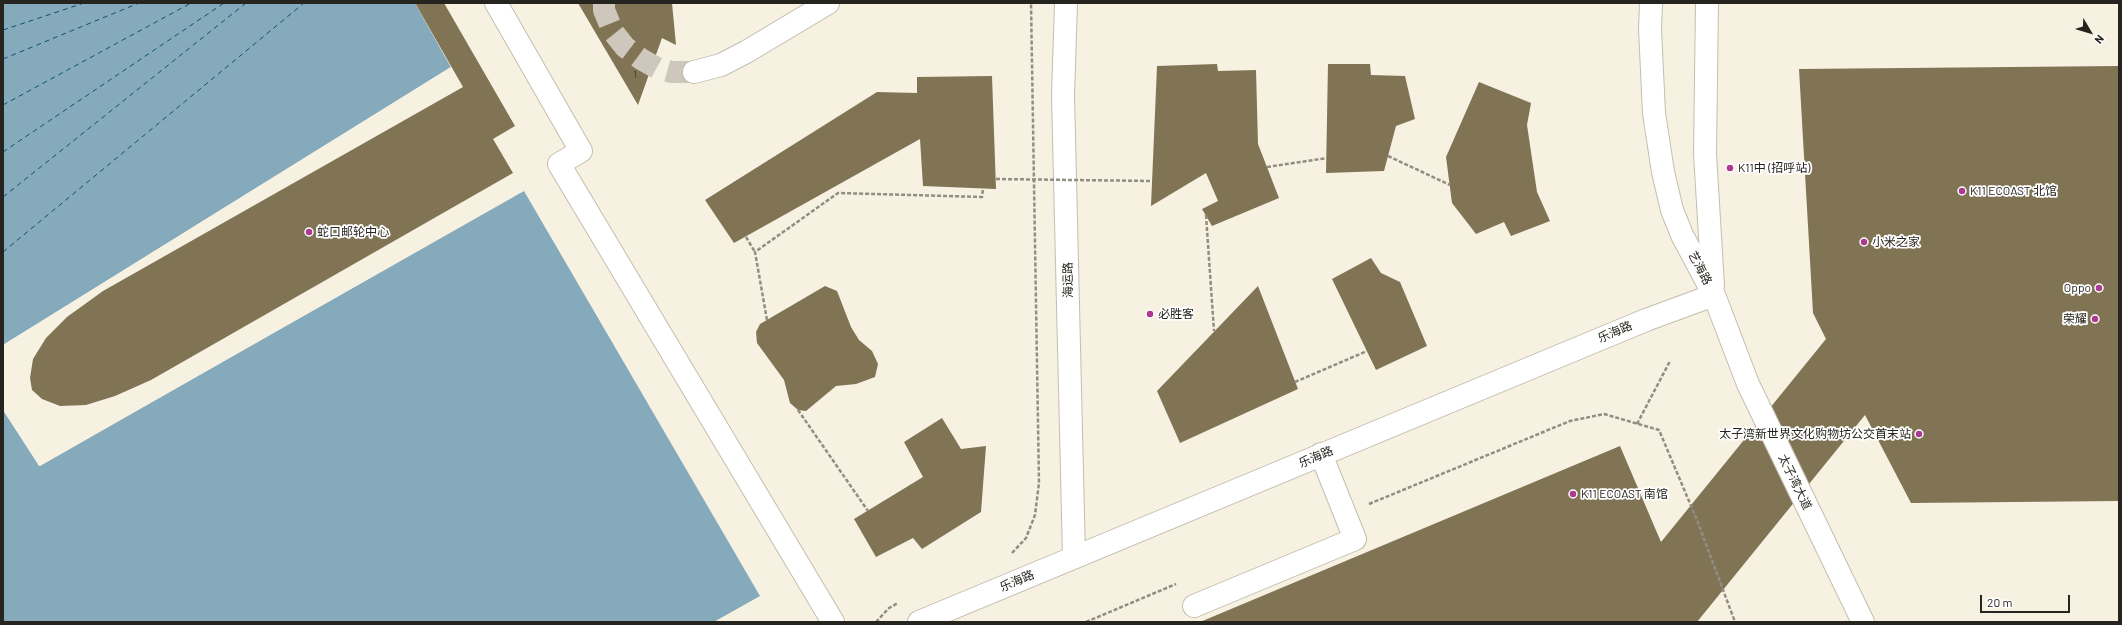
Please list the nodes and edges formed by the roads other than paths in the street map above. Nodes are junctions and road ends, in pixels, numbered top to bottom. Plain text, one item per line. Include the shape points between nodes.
1 (496, 3) edge
2 (828, 3) edge
3 (1066, 3) edge
4 (1651, 3) edge
5 (1707, 3) edge
6 (694, 72) tunnel mouth
7 (1714, 295) junction
8 (1321, 454) junction
9 (1074, 557) junction
10 (1194, 606) dead end
11 (833, 622) edge
12 (919, 622) edge
13 (1863, 622) edge

1 - 11 street via 581,151 559,164
2 - 6 street via 721,65
3 - 9 street, 海运路 via 1063,95
4 - 7 street, 艺海路 via 1654,113 1663,172 1672,210
5 - 7 street, 艺海路 via 1705,154
7 - 8 street, 乐海路 via 1638,323
7 - 13 street, 太子湾大道 via 1748,384
8 - 9 street, 乐海路
8 - 10 street via 1355,539
9 - 12 street, 乐海路

